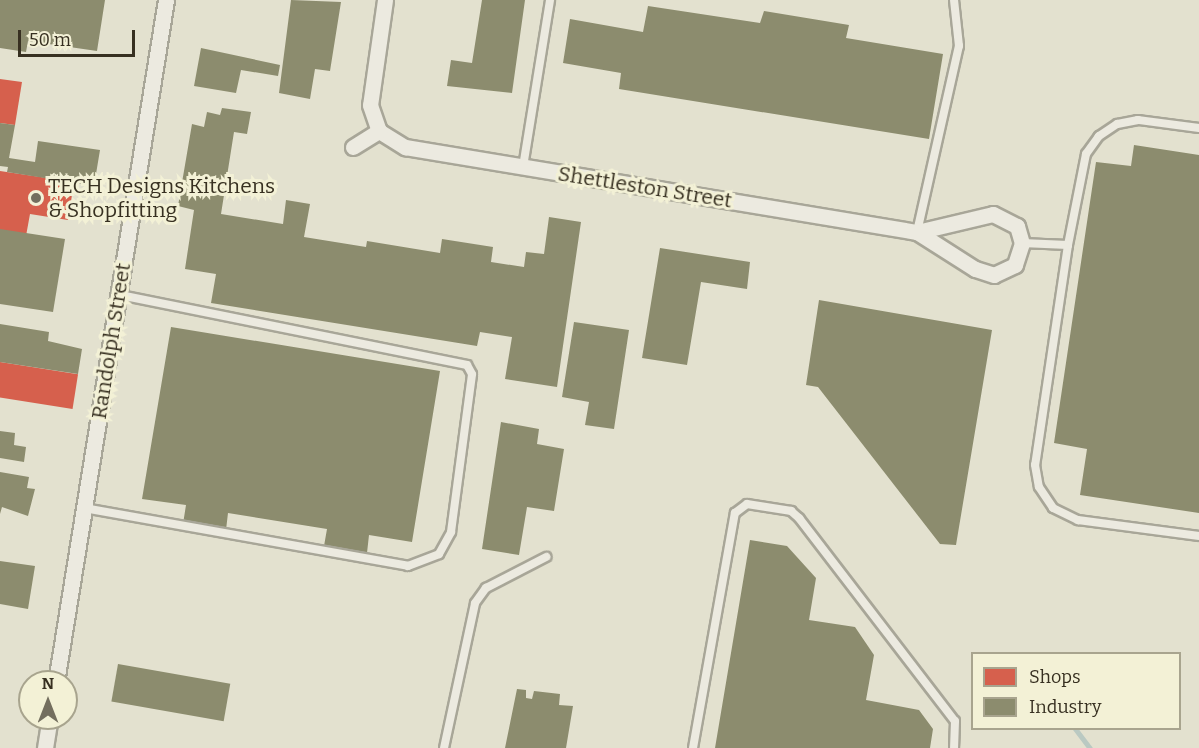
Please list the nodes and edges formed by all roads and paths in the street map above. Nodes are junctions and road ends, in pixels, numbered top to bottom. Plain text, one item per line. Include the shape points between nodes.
1 (166, 0) edge
2 (384, 0) edge
3 (550, 0) edge
4 (954, 0) edge
5 (1199, 128) edge
6 (379, 131) junction
7 (353, 147) dead end
8 (522, 167) junction
9 (916, 231) junction
10 (1022, 243) junction
11 (1068, 245) junction
12 (119, 295) junction
13 (84, 508) junction
14 (1199, 536) edge
15 (546, 557) dead end
16 (58, 670) edge
17 (48, 730) edge
18 (45, 748) edge
19 (444, 748) edge
20 (693, 748) edge
21 (954, 748) edge

1 - 12 street, Randolph Street
2 - 6 street via 370,85 370,105
3 - 8 lane
4 - 9 lane via 959,46
5 - 11 lane via 1138,120 1117,124 1099,136 1086,154
6 - 7 street
6 - 8 street, Shettleston Street via 405,147
8 - 9 street, Shettleston Street
9 - 10 street, Shettleston Street via 993,214 1017,226
9 - 10 street, Shettleston Street via 985,274 1010,271
10 - 11 lane
11 - 14 lane via 1035,465 1039,487 1053,508 1078,520
12 - 13 street, Randolph Street
12 - 13 lane via 467,365 472,374 451,532 439,554 408,566
13 - 16 street, Randolph Street
15 - 19 lane via 486,588 476,603
17 - 18 street
20 - 21 lane via 735,513 747,504 786,510 799,518 955,721

